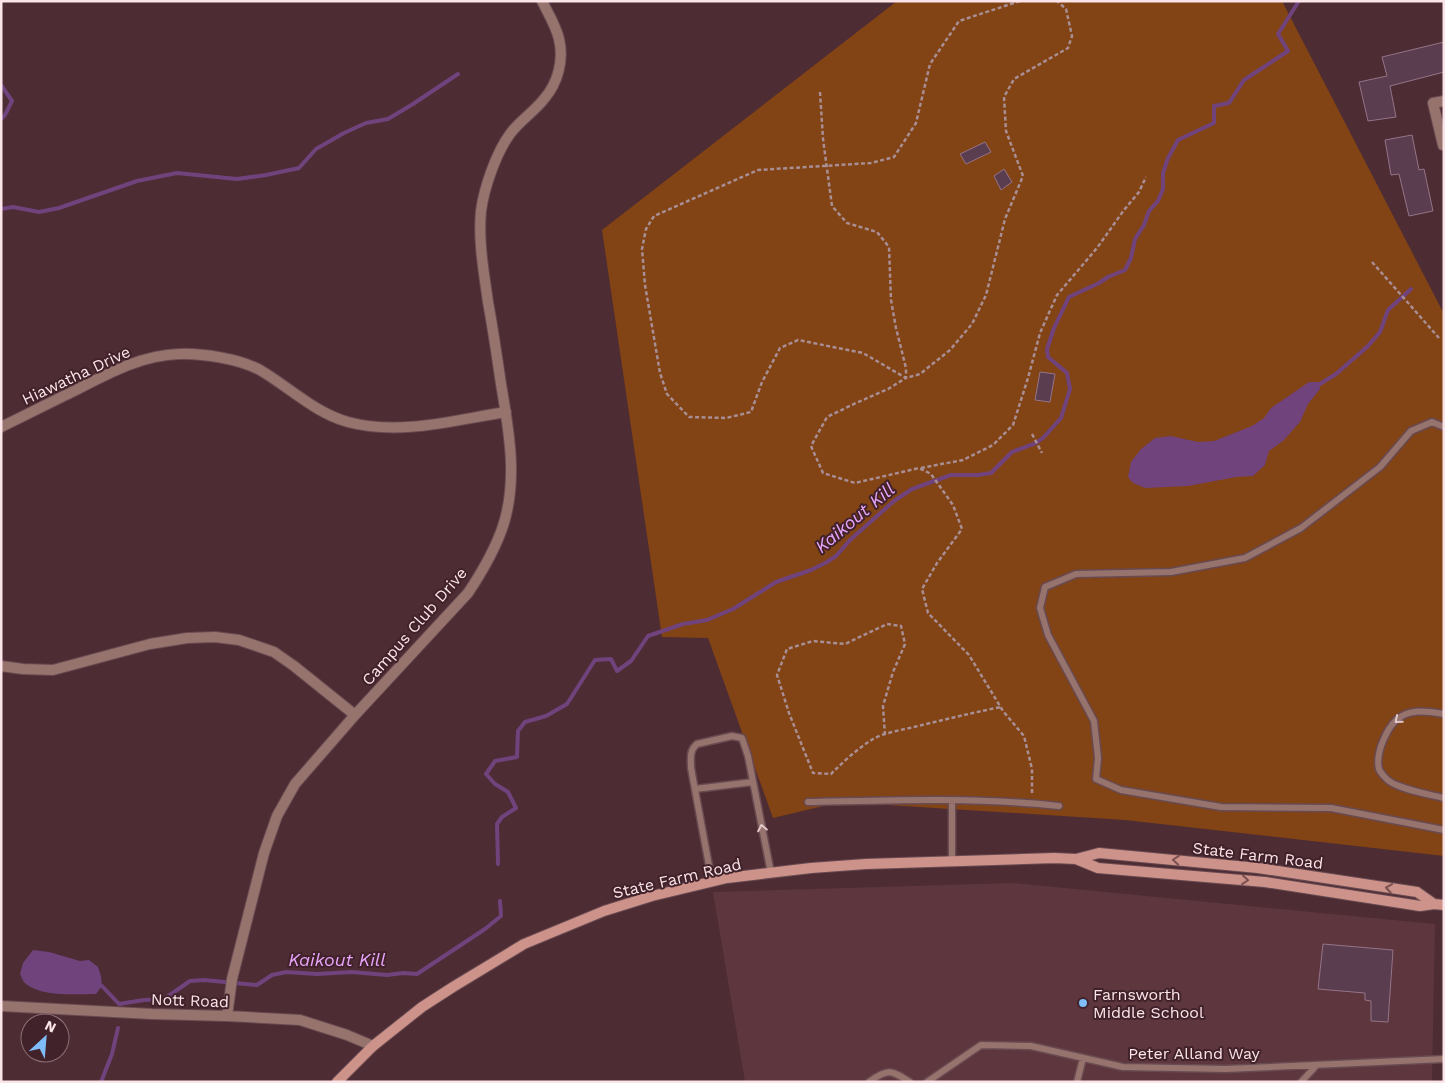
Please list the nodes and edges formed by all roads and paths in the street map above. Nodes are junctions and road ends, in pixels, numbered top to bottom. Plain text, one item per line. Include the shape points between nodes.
1 (542, 1) edge
2 (1020, 1) edge
3 (1057, 1) edge
4 (820, 92) dead end
5 (1444, 101) edge
6 (1444, 145) edge
7 (827, 166) junction
8 (1146, 177) dead end
9 (1372, 262) dead end
10 (1439, 338) dead end
11 (906, 378) junction
12 (506, 412) junction
13 (1, 427) edge
14 (1444, 427) edge
15 (1032, 434) dead end
16 (1042, 452) dead end
17 (919, 468) junction
18 (1, 666) edge
19 (1001, 707) junction
20 (1444, 714) edge
21 (355, 715) junction
22 (885, 735) junction
23 (753, 782) junction
24 (695, 789) junction
25 (1444, 798) edge
26 (952, 800) junction
27 (808, 802) dead end
28 (1033, 803) junction
29 (1059, 806) dead end
30 (1444, 830) edge
31 (1076, 859) junction
32 (952, 861) junction
33 (771, 873) junction
34 (712, 882) junction
35 (1439, 905) edge
36 (1, 1006) edge
37 (227, 1016) junction
38 (372, 1046) junction
39 (1083, 1058) junction
40 (1444, 1059) edge
41 (1317, 1065) junction
42 (337, 1082) edge
43 (869, 1082) edge
44 (910, 1082) edge
45 (927, 1082) edge
46 (1077, 1082) edge
47 (1302, 1082) edge

1 - 12 street, Campus Club Drive via 559,38 560,70 545,99 517,125 498,153 481,211 480,236 486,285
2 - 7 path via 959,21 930,64 916,123 894,157 871,164
3 - 11 path via 1066,9 1072,36 1068,48 1014,79 1004,97 1006,131 1023,176 1005,219 986,295 972,324 950,350 920,374
4 - 7 path
5 - 6 street via 1434,103
7 - 11 path via 832,206 847,223 877,232 890,247 891,300
7 - 11 path via 758,170 654,216 646,229 642,249 660,373 668,394 689,417 726,418 751,412 780,348 798,340 862,353
8 - 17 path via 1139,192 1097,248 1057,295 1040,333 1013,425 993,445 963,460
9 - 10 path
11 - 17 path via 827,417 811,446 823,473 855,483
12 - 13 street, Hiawatha Drive via 388,428 349,422 320,410 258,368 200,354 178,354 122,367
12 - 21 street, Campus Club Drive via 511,486 496,546 468,593
14 - 30 lane via 1432,422 1411,431 1380,467 1301,528 1245,558 1172,572 1076,574 1046,587 1040,608 1048,635 1094,721 1098,758 1096,779 1121,790 1221,808 1331,808
15 - 16 path
17 - 19 path via 932,474 953,505 962,529 922,589 928,613 969,655
18 - 21 street via 53,670 150,644 187,638 239,640 274,652
19 - 22 path
19 - 28 path via 1024,736 1032,769
20 -> 25 lane via 1418,711 1403,715 1392,724 1379,751 1380,770 1389,780
21 - 37 street, Campus Club Drive via 294,784 277,816 264,852 232,979
22 - 22 path via 874,739 831,774 813,773 777,675 787,649 813,641 845,644 887,624 901,626 905,644 883,706
23 - 24 lane
23 - 24 lane via 742,738 732,736 697,744 693,748 690,755
33 -> 23 lane
24 - 34 lane
26 - 27 lane
26 - 28 lane
26 - 32 lane
28 - 29 lane
31 - 32 main road, State Farm Road
31 -> 35 main road, State Farm Road via 1098,868 1265,882 1420,906
35 -> 31 main road, State Farm Road via 1418,892 1258,868 1099,853
32 - 33 main road, State Farm Road via 866,864
33 - 34 main road, State Farm Road
34 - 38 main road, State Farm Road via 604,911 524,944 422,1007
36 - 37 street, Nott Road
37 - 38 street, Nott Road via 300,1020
38 - 42 main road, State Farm Road
39 - 41 lane, Peter Alland Way via 1123,1067 1226,1069
39 - 45 lane, Peter Alland Way via 1031,1046 981,1045
39 - 46 lane
40 - 41 lane, Peter Alland Way
41 - 47 lane
43 - 44 lane via 882,1073 895,1073

